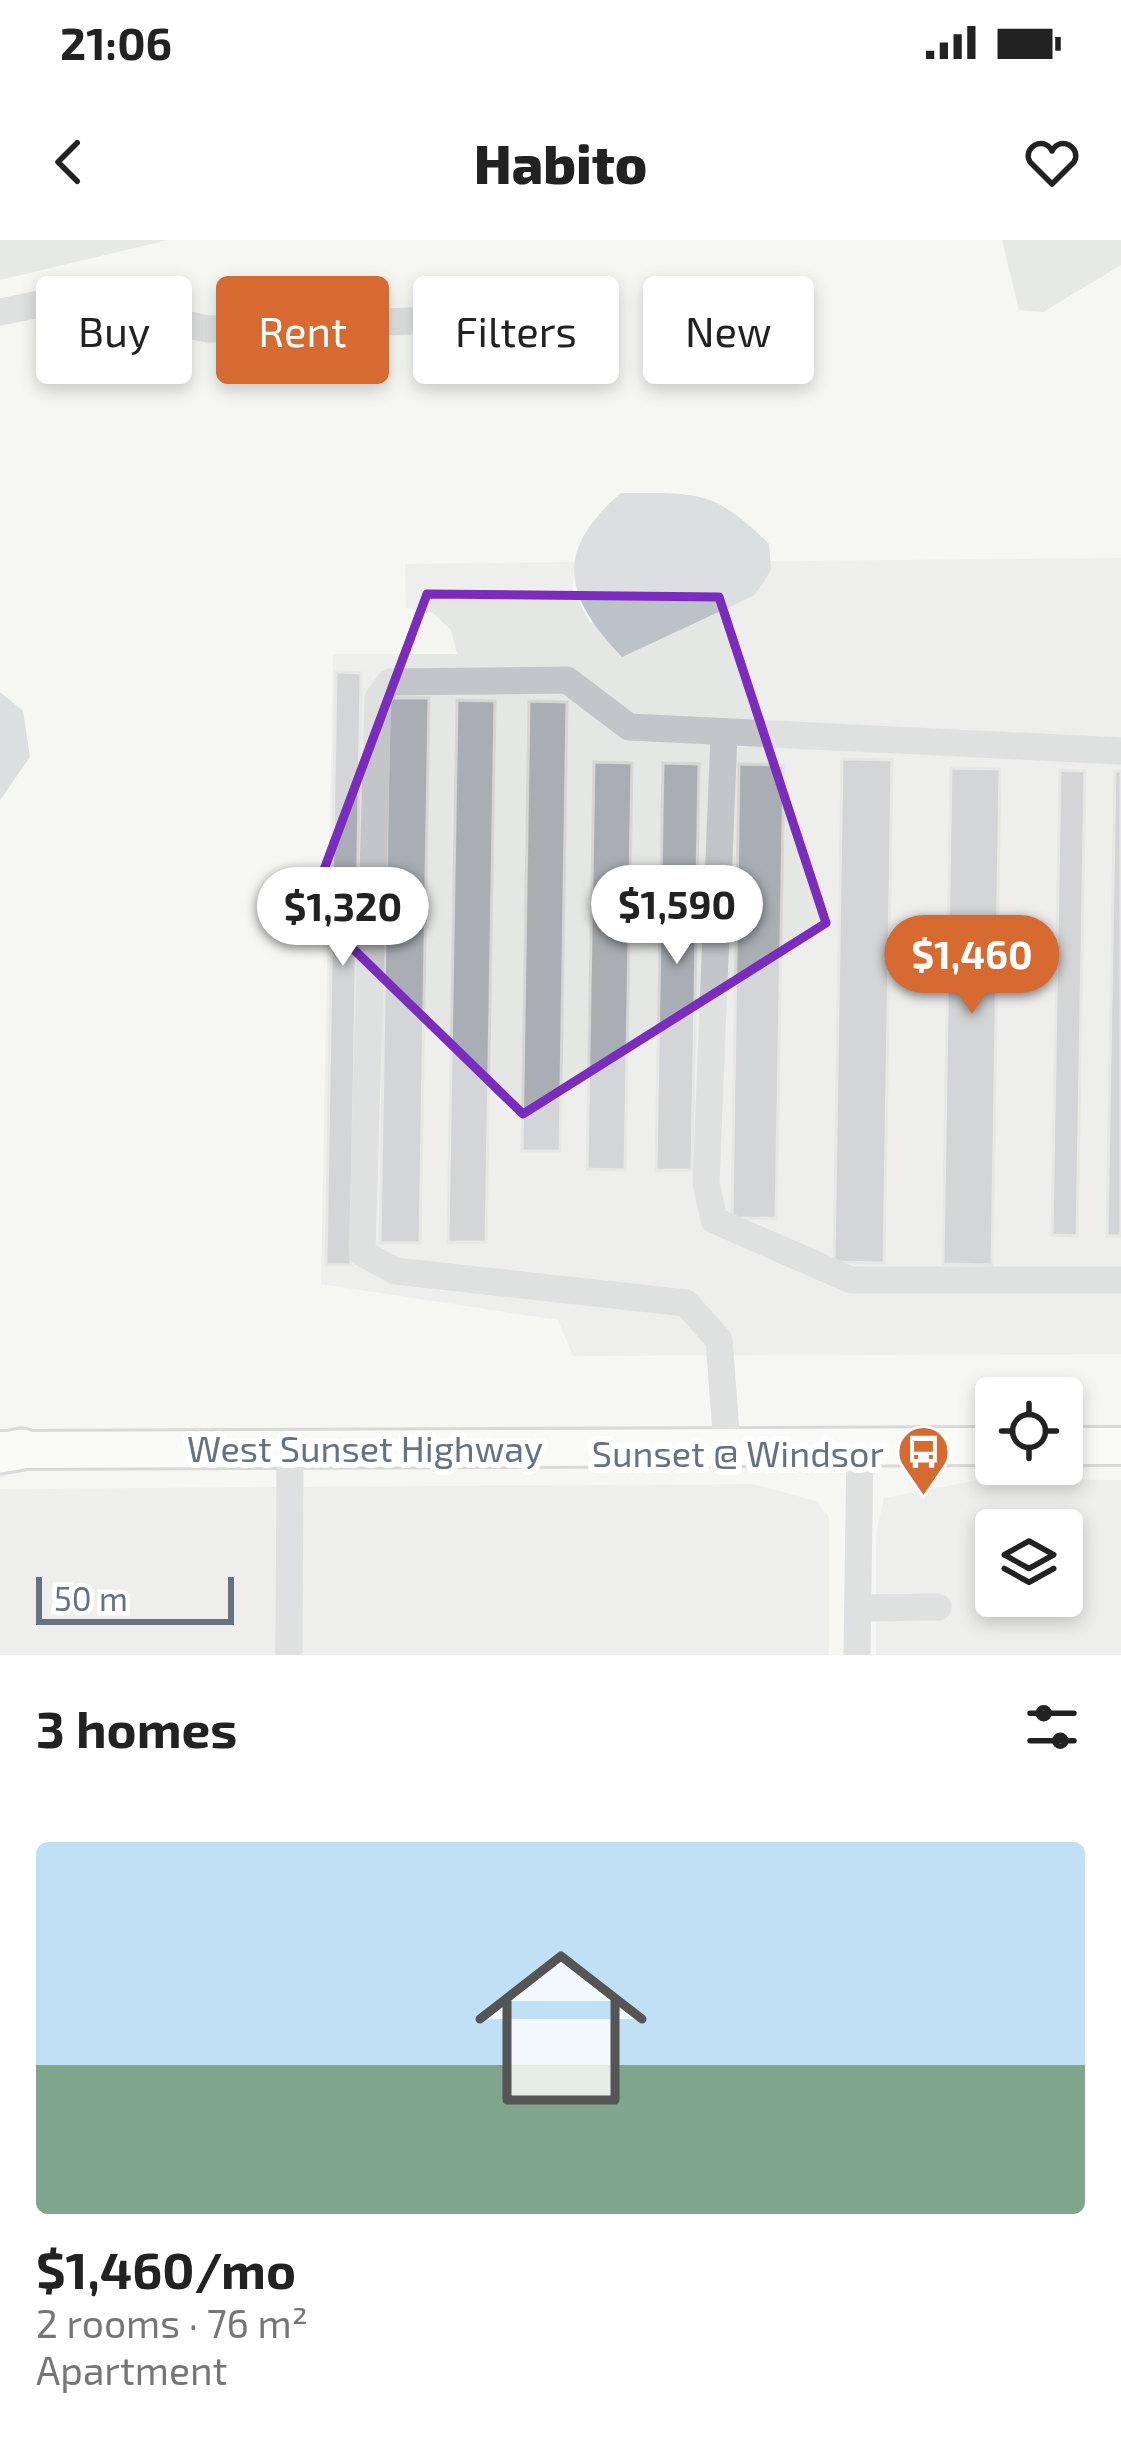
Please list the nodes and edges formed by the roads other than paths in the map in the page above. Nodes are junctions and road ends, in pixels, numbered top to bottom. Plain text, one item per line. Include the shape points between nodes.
1 (0, 313) edge
2 (413, 320) edge
3 (724, 734) junction
4 (1121, 751) edge
5 (1121, 1280) edge
6 (727, 1445) junction
7 (860, 1445) junction
8 (975, 1446) edge
9 (1083, 1446) edge
10 (1121, 1446) edge
11 (290, 1447) junction
12 (5, 1450) edge
13 (938, 1606) dead end
14 (858, 1608) junction
15 (289, 1655) edge
16 (857, 1655) edge

1 - 2 street via 40,304 208,328
3 - 4 street
3 - 5 street via 706,1183 714,1220 851,1280
3 - 6 street via 629,727 567,680 390,682 378,698 362,1253 395,1271 686,1303 718,1340
6 - 7 main road, West Sunset Highway
6 - 11 main road, West Sunset Highway
7 - 8 main road, West Sunset Highway
7 - 14 street
9 - 10 main road
11 - 12 main road, West Sunset Highway
11 - 15 street
13 - 14 street
14 - 16 street

